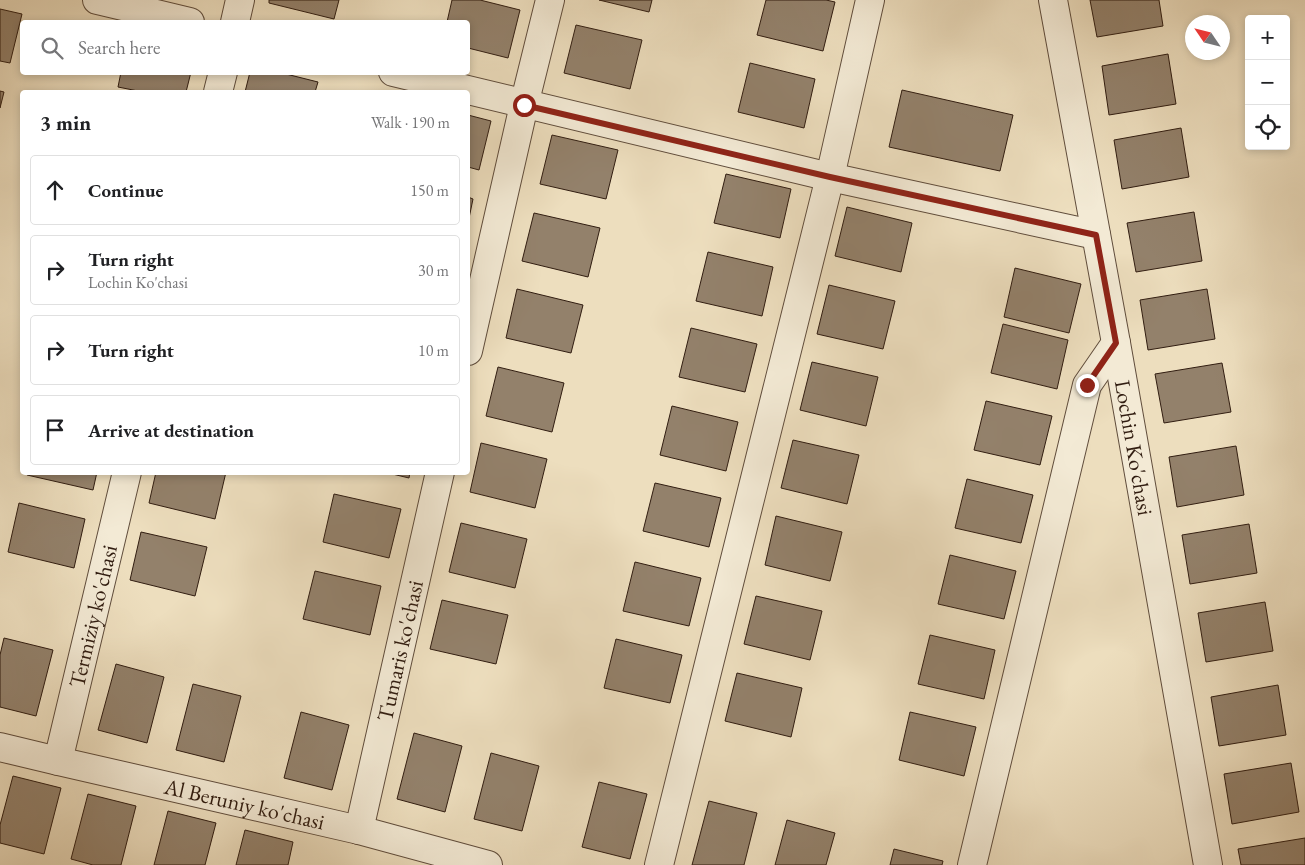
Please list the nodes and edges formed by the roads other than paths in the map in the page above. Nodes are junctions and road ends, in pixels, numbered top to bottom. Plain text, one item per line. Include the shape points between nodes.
1 (97, 0) edge
2 (240, 0) edge
3 (550, 0) edge
4 (870, 0) edge
5 (1053, 0) edge
6 (182, 20) edge
7 (235, 20) edge
8 (222, 75) edge
9 (405, 75) edge
10 (218, 90) edge
11 (464, 90) edge
12 (470, 91) edge
13 (524, 105) junction
14 (830, 177) junction
15 (1096, 235) junction
16 (470, 342) edge
17 (1116, 343) junction
18 (126, 475) edge
19 (439, 475) edge
20 (0, 747) edge
21 (58, 761) junction
22 (359, 830) junction
23 (488, 865) edge
24 (659, 865) edge
25 (972, 865) edge
26 (1208, 865) edge

1 - 6 street
2 - 7 street
3 - 13 street
4 - 14 street
5 - 15 street, Lochin Ko'chasi
8 - 10 street
9 - 11 street
12 - 13 street
13 - 14 street
13 - 16 street
14 - 15 street
14 - 24 street
15 - 17 street, Lochin Ko'chasi
17 - 25 street via 1087,385
17 - 26 street, Lochin Ko'chasi
18 - 21 street, Termiziy ko'chasi
19 - 22 street, Tumaris ko'chasi
20 - 21 street, Al Beruniy ko'chasi
21 - 22 street, Al Beruniy ko'chasi
22 - 23 street, Al Beruniy ko'chasi

